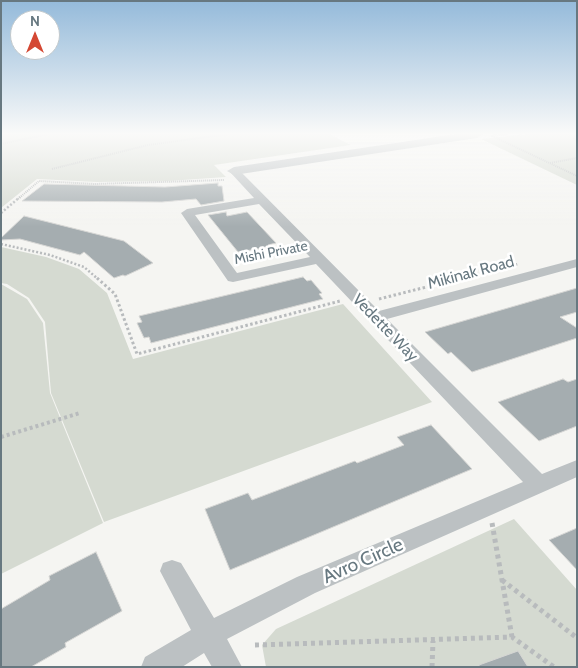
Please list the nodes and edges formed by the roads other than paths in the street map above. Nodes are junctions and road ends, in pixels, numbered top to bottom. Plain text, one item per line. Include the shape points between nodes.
1 (291, 165) edge
2 (233, 175) joint
3 (262, 200) junction
4 (319, 259) junction
5 (577, 263) edge
6 (377, 308) junction
7 (577, 468) edge
8 (538, 484) junction
9 (172, 571) dead end
10 (208, 635) junction
11 (155, 667) edge
12 (228, 667) edge

1 - 2 street
2 - 3 street, Vedette Way
3 - 4 street, Vedette Way
3 - 4 street, Mishi Private via 187,213 233,278
4 - 6 street, Vedette Way
5 - 6 street, Mikinak Road
6 - 8 street, Vedette Way
7 - 8 street, Avro Circle
8 - 10 street, Avro Circle via 306,586
9 - 10 street
10 - 11 street, Avro Circle
10 - 12 street

